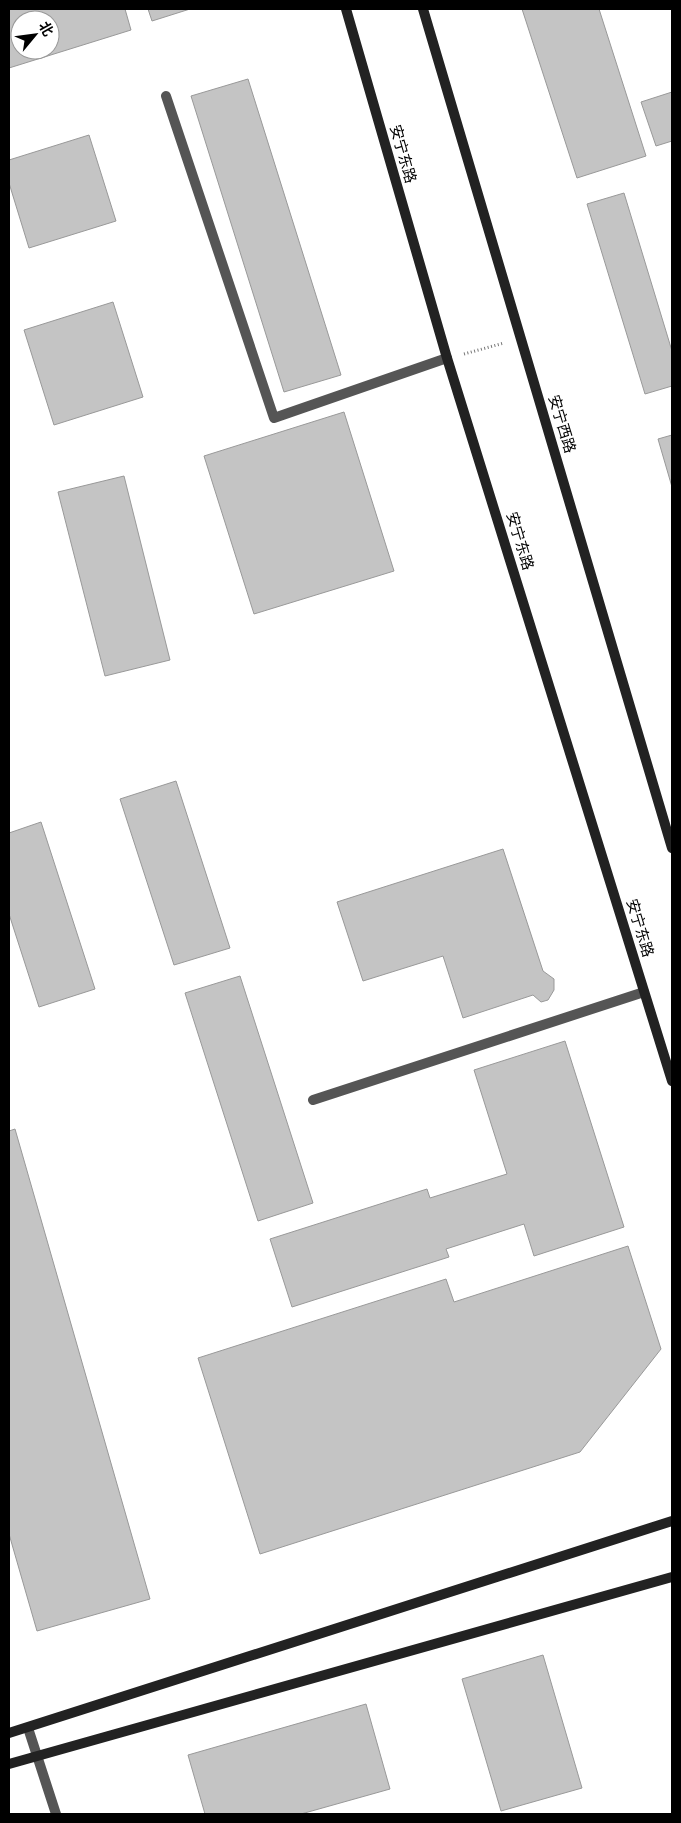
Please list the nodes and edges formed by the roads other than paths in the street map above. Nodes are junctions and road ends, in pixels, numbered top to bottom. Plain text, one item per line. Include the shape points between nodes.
1 (346, 9) edge
2 (423, 9) edge
3 (166, 96) dead end
4 (447, 358) junction
5 (672, 848) edge
6 (644, 992) junction
7 (672, 1081) edge
8 (313, 1100) dead end
9 (672, 1521) edge
10 (672, 1577) edge
11 (28, 1728) junction
12 (9, 1733) edge
13 (39, 1756) junction
14 (9, 1764) edge
15 (56, 1814) edge

1 - 4 main road, 安宁东路
2 - 5 main road, 安宁西路
3 - 4 street via 274,418
4 - 6 main road, 安宁东路
6 - 7 main road, 安宁东路
6 - 8 street
9 - 11 main road
10 - 13 main road
11 - 12 main road
11 - 13 street
13 - 14 main road
13 - 15 street

